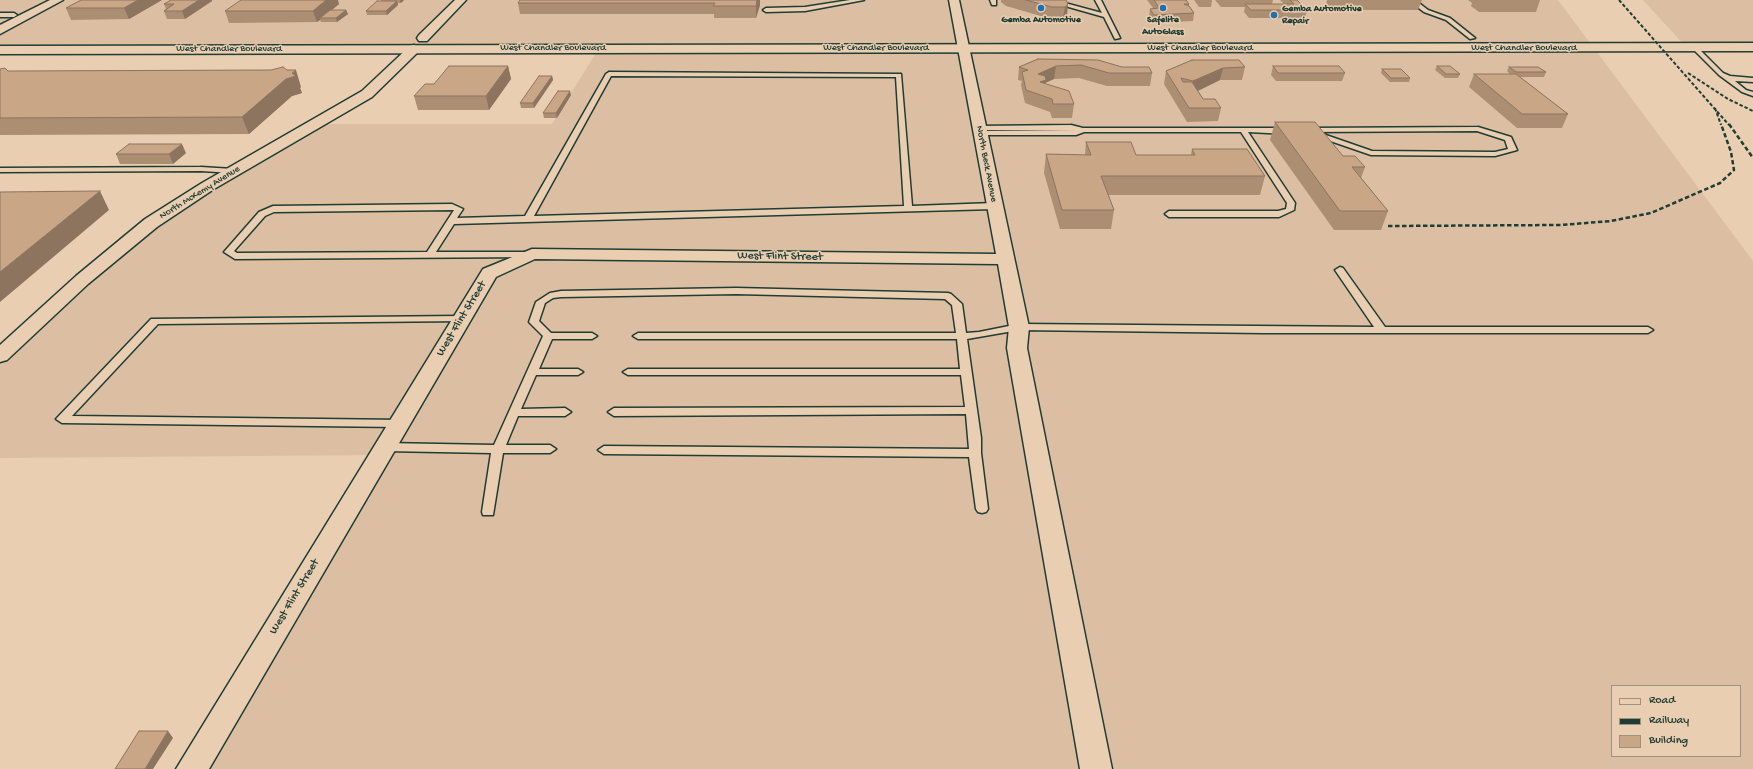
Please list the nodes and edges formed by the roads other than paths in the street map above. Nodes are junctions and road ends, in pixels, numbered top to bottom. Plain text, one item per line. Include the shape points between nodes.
1 (43, 0) edge
2 (58, 0) edge
3 (461, 0) edge
4 (861, 0) edge
5 (954, 0) edge
6 (1047, 0) edge
7 (1098, 0) edge
8 (1412, 0) edge
9 (766, 10) dead end
10 (0, 15) edge
11 (14, 15) junction
12 (1106, 16) junction
13 (0, 22) edge
14 (0, 30) edge
15 (1753, 37) edge
16 (1117, 38) junction
17 (1472, 38) junction
18 (0, 40) edge
19 (962, 43) junction
20 (418, 44) junction
21 (1694, 47) junction
22 (1753, 47) edge
23 (1385, 48) junction
24 (0, 50) edge
25 (1716, 70) junction
26 (1753, 72) edge
27 (1728, 78) junction
28 (1753, 80) edge
29 (1753, 94) edge
30 (1243, 130) junction
31 (1269, 130) junction
32 (979, 131) junction
33 (0, 170) edge
34 (233, 171) junction
35 (994, 206) junction
36 (908, 208) junction
37 (1170, 214) dead end
38 (528, 219) junction
39 (452, 221) junction
40 (430, 254) junction
41 (532, 254) junction
42 (1004, 259) junction
43 (1340, 270) dead end
44 (461, 319) junction
45 (1019, 327) junction
46 (1380, 329) junction
47 (1648, 330) dead end
48 (548, 336) junction
49 (592, 336) dead end
50 (638, 336) dead end
51 (962, 336) junction
52 (0, 356) edge
53 (532, 372) junction
54 (578, 372) dead end
55 (628, 372) dead end
56 (966, 372) junction
57 (971, 410) junction
58 (565, 412) dead end
59 (614, 412) dead end
60 (514, 413) junction
61 (399, 423) junction
62 (385, 447) junction
63 (498, 449) junction
64 (550, 449) dead end
65 (604, 450) dead end
66 (975, 453) junction
67 (982, 508) dead end
68 (488, 512) dead end
69 (192, 769) edge
70 (1096, 769) edge

1 - 11 street
2 - 14 street
3 - 20 street, North McKemy Avenue
4 - 9 lane via 809,9
5 - 19 street, North Beck Avenue
6 - 12 lane
7 - 12 lane
8 - 17 lane via 1426,11 1448,19
10 - 11 lane
11 - 13 street
12 - 16 lane
15 - 17 main road, West Chandler Boulevard
16 - 17 main road, West Chandler Boulevard
16 - 19 main road, West Chandler Boulevard
17 - 23 main road via 1466,42 1398,43
18 - 20 main road, West Chandler Boulevard
19 - 20 main road, West Chandler Boulevard
19 - 23 main road, West Chandler Boulevard
19 - 32 street, North Beck Avenue
20 - 24 main road, West Chandler Boulevard
20 - 34 street, North McKemy Avenue via 367,94
21 - 22 main road, West Chandler Boulevard
21 - 23 main road, West Chandler Boulevard
21 - 25 lane
25 - 26 lane
25 - 27 lane
27 - 28 lane
27 - 29 lane via 1744,91
30 - 31 lane
30 - 32 lane via 1072,128
30 - 37 lane via 1291,203 1290,210 1279,214
31 - 31 lane via 1478,129 1508,139 1513,150 1495,154 1371,152 1316,135
32 - 35 street, North Beck Avenue
33 - 34 lane
34 - 52 street, North McKemy Avenue via 152,223 82,280
35 - 36 lane
35 - 42 street, North Beck Avenue
36 - 38 lane
36 - 38 lane via 899,75 609,74
38 - 39 lane
39 - 40 lane
39 - 40 lane via 459,209 452,207 273,209 262,214 229,252 235,256
40 - 41 lane
41 - 42 street, West Flint Street
41 - 44 street, West Flint Street via 489,273
42 - 45 street, North Beck Avenue
43 - 46 lane
44 - 61 street, West Flint Street
44 - 61 lane via 155,321 62,419
45 - 46 lane
45 - 51 lane
45 - 70 street, North Beck Avenue via 1017,348
46 - 47 lane
48 - 49 lane
48 - 51 lane via 534,322 541,302 550,296 736,291 948,296 957,304
48 - 53 lane
50 - 51 lane
51 - 56 lane
53 - 54 lane
53 - 60 lane
55 - 56 lane
56 - 57 lane
57 - 59 lane
57 - 66 lane
58 - 60 lane
60 - 63 lane
61 - 62 street, West Flint Street
62 - 63 lane
62 - 69 street, West Flint Street
63 - 64 lane
63 - 68 lane
65 - 66 lane
66 - 67 lane

